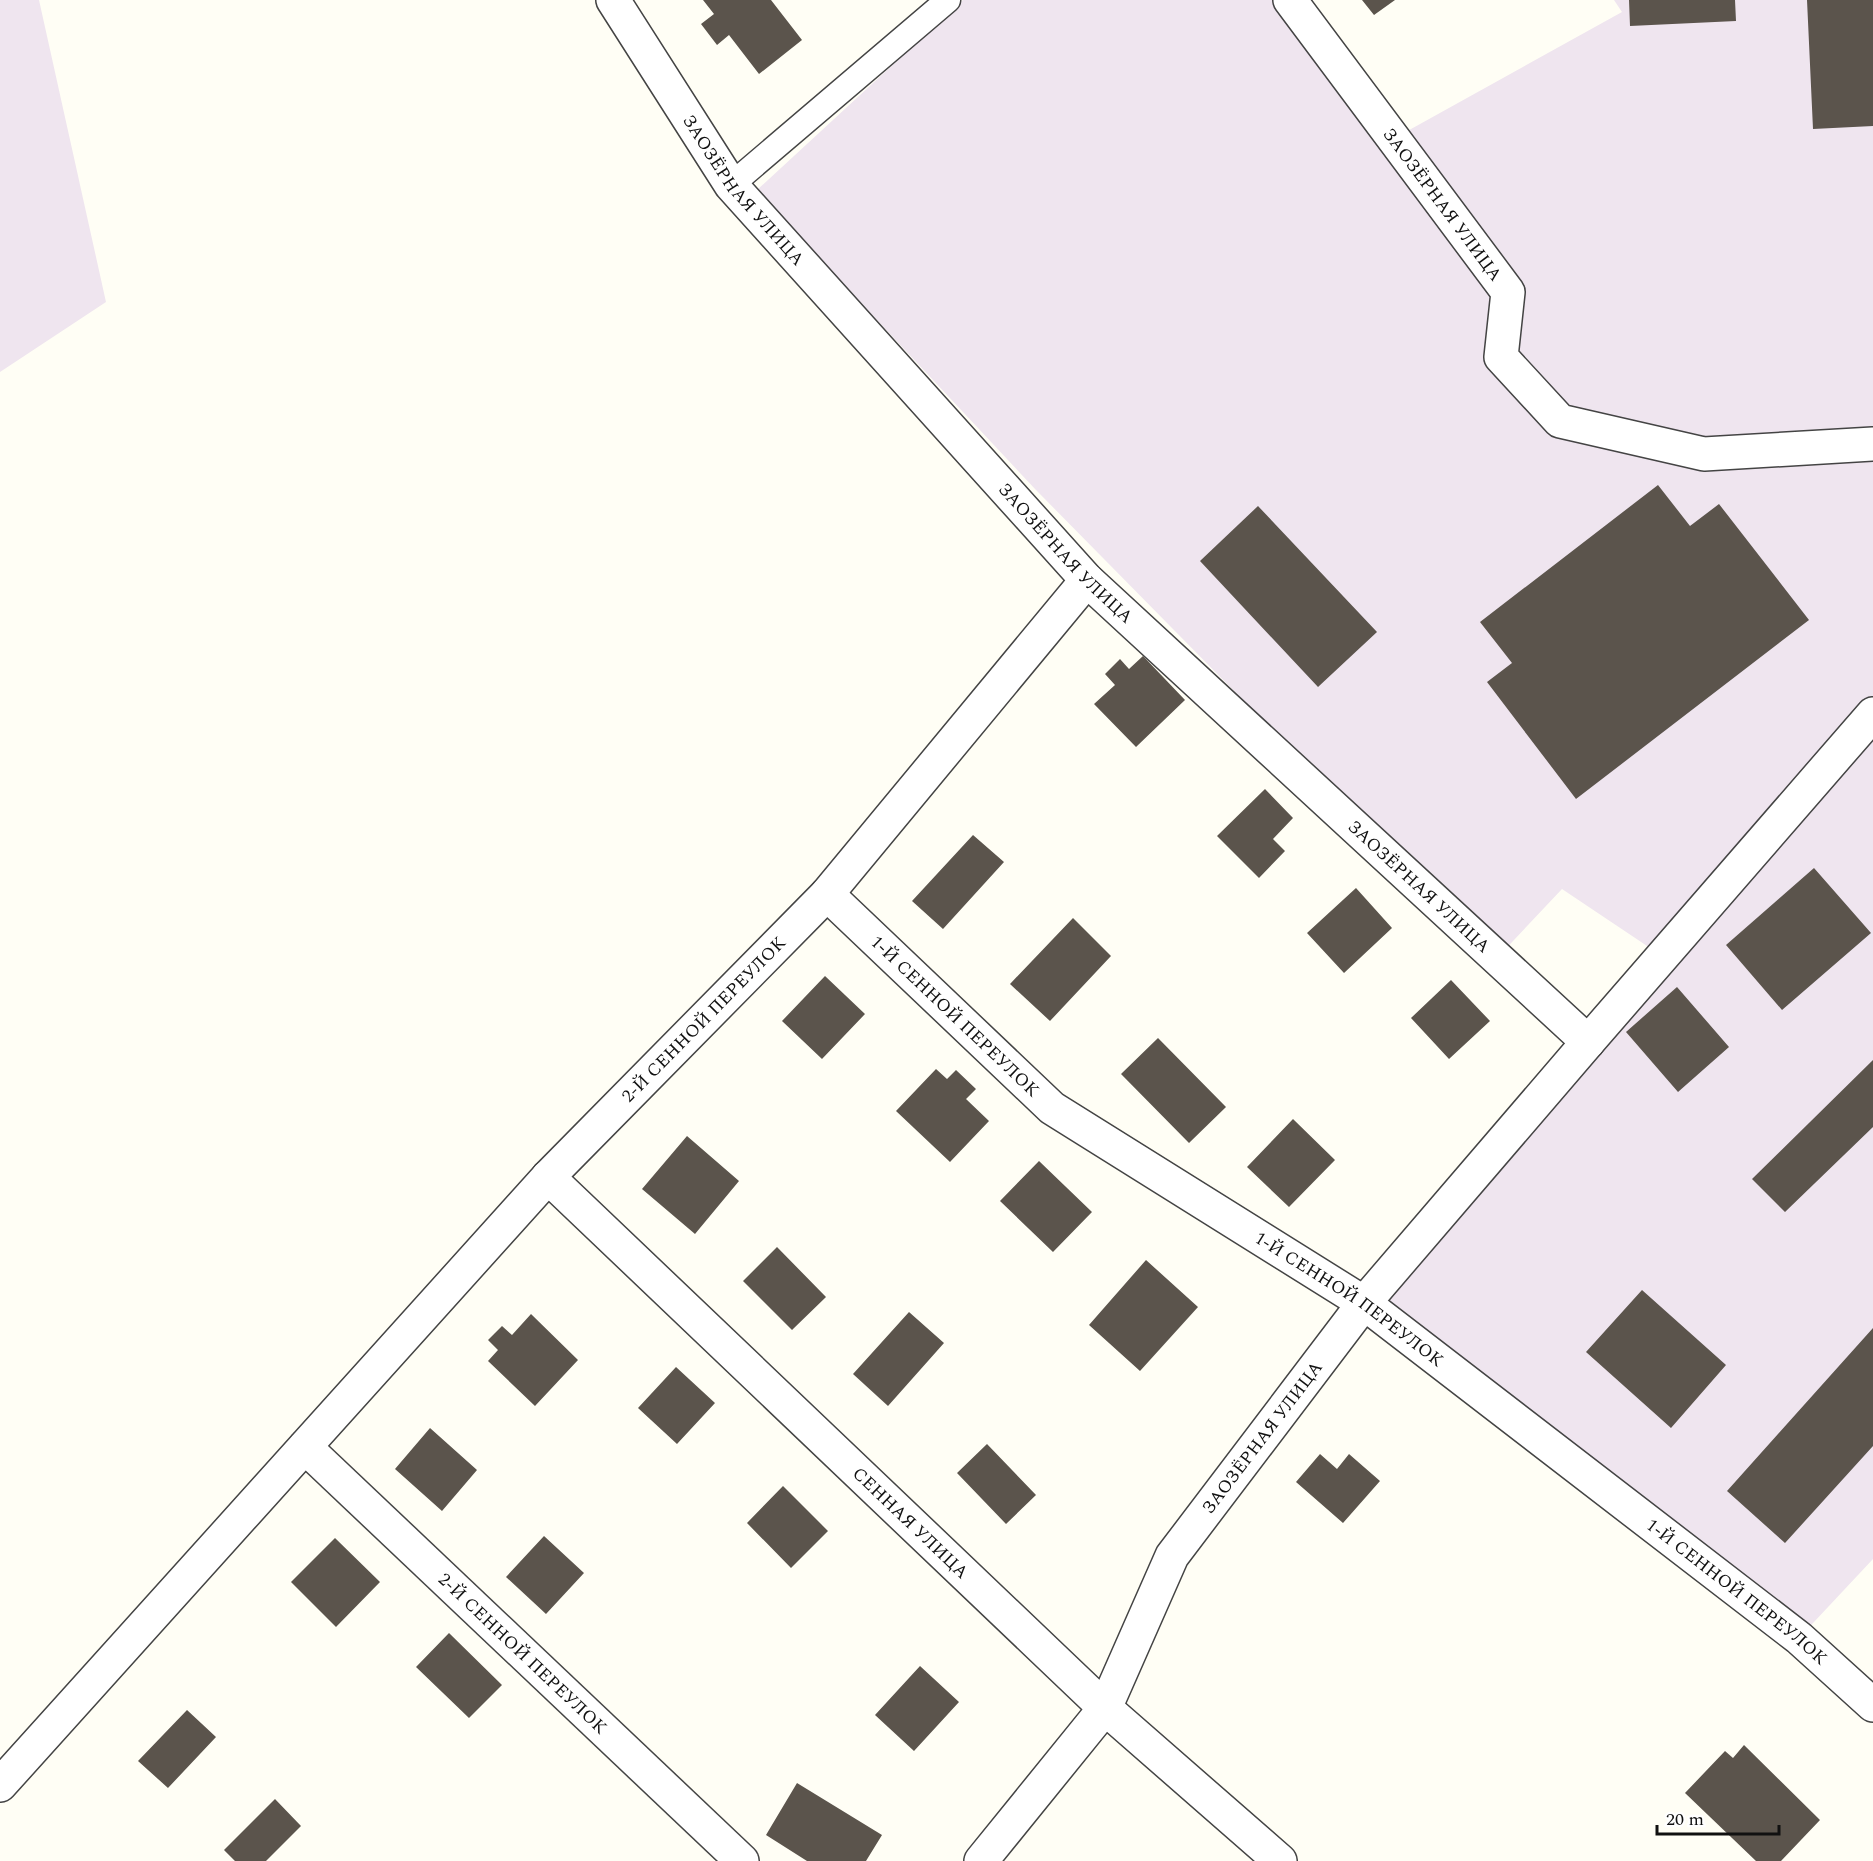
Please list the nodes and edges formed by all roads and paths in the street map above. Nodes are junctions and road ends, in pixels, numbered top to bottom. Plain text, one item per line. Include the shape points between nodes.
1 (613, 0) edge
2 (948, 0) edge
3 (1290, 0) edge
4 (731, 185) junction
5 (1873, 444) edge
6 (1087, 580) junction
7 (1873, 714) edge
8 (827, 894) junction
9 (1588, 1042) junction
10 (548, 1177) junction
11 (1364, 1303) junction
12 (305, 1447) junction
13 (1873, 1705) edge
14 (1105, 1708) junction
15 (0, 1785) edge
16 (742, 1861) edge
17 (981, 1861) edge
18 (1280, 1861) edge

1 - 4 street, ЗАОЗЁРНАЯ УЛИЦА
2 - 4 lane
3 - 5 street, ЗАОЗЁРНАЯ УЛИЦА via 1508,292 1501,357 1560,421 1704,454
4 - 6 street, ЗАОЗЁРНАЯ УЛИЦА
6 - 8 street, 2-Й СЕННОЙ ПЕРЕУЛОК
6 - 9 street, ЗАОЗЁРНАЯ УЛИЦА
7 - 9 street, ЗАОЗЁРНАЯ УЛИЦА
8 - 10 street, 2-Й СЕННОЙ ПЕРЕУЛОК
8 - 11 street, 1-Й СЕННОЙ ПЕРЕУЛОК via 1052,1108
9 - 11 street, ЗАОЗЁРНАЯ УЛИЦА
10 - 12 street, 2-Й СЕННОЙ ПЕРЕУЛОК
10 - 14 street, СЕННАЯ УЛИЦА
11 - 13 street, 1-Й СЕННОЙ ПЕРЕУЛОК via 1799,1638
11 - 14 street, ЗАОЗЁРНАЯ УЛИЦА via 1172,1556
12 - 15 street, 2-Й СЕННОЙ ПЕРЕУЛОК
12 - 16 street, 2-Й СЕННОЙ ПЕРЕУЛОК
14 - 17 street, ЗАОЗЁРНАЯ УЛИЦА
14 - 18 street, СЕННАЯ УЛИЦА

